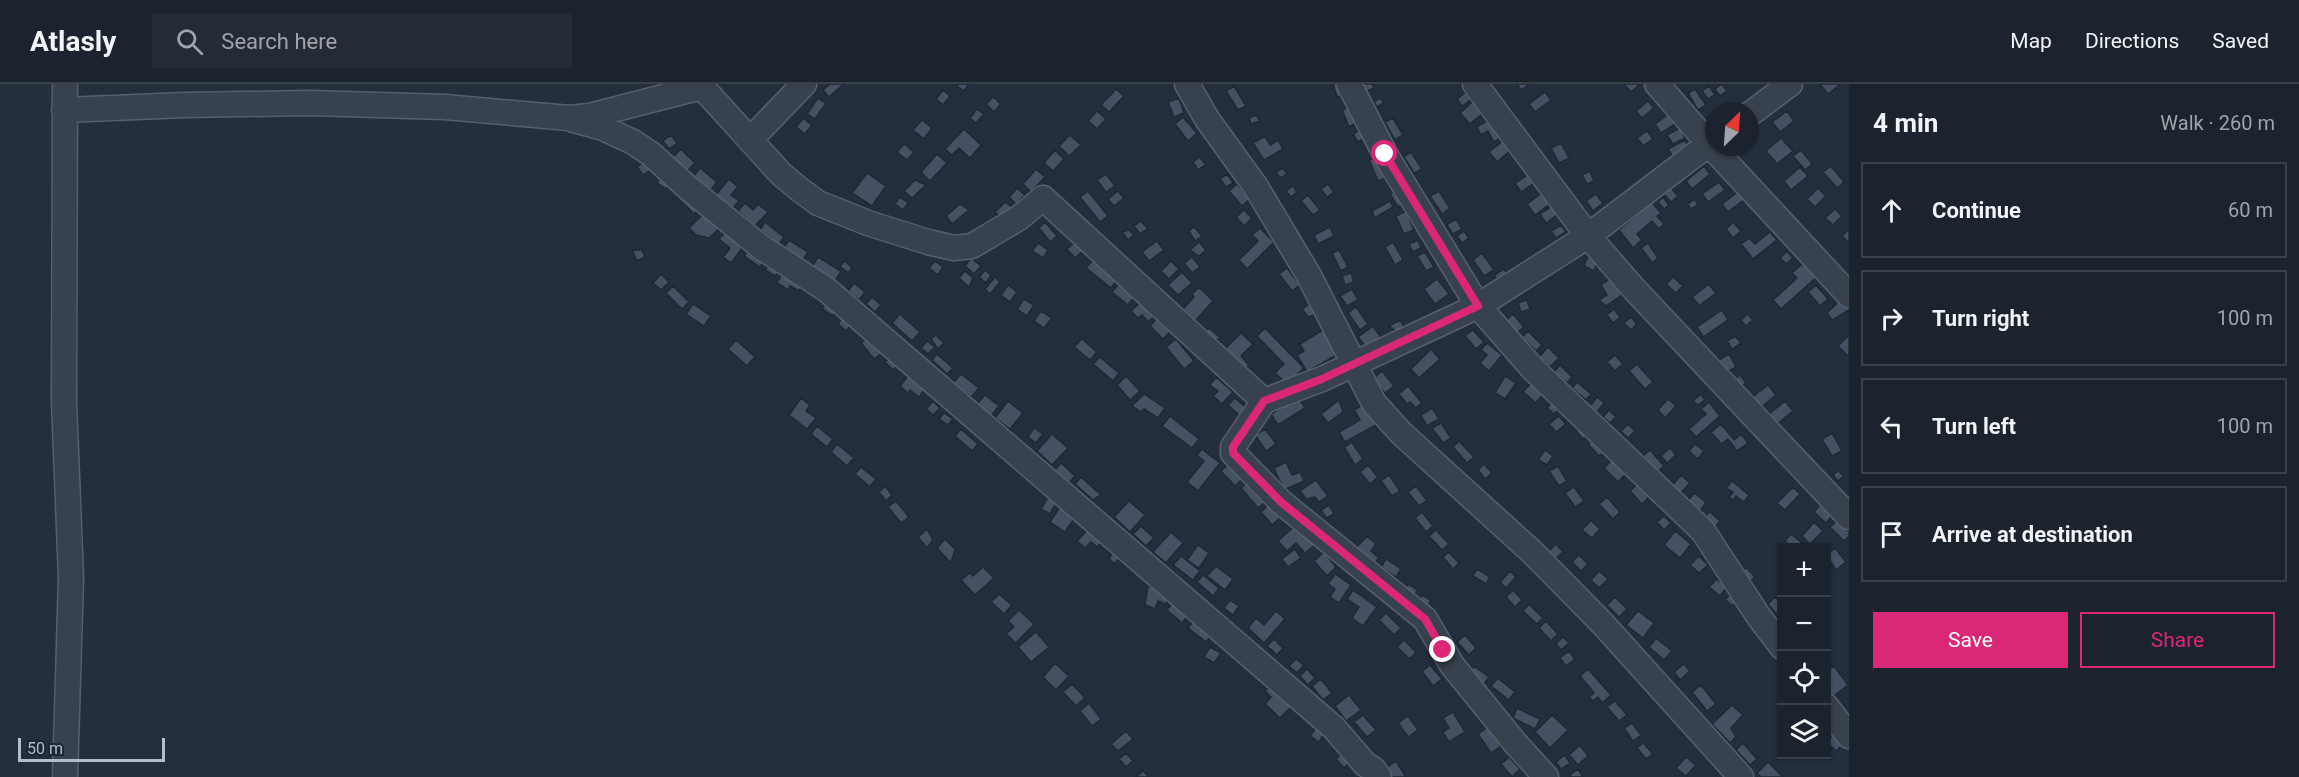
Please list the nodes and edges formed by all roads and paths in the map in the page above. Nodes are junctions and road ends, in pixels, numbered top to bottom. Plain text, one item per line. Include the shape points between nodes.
1 (65, 84) edge
2 (804, 84) edge
3 (1187, 84) edge
4 (1349, 84) edge
5 (1475, 84) edge
6 (1657, 84) edge
7 (1790, 84) edge
8 (1759, 107) edge
9 (64, 110) junction
10 (569, 118) junction
11 (1705, 135) edge
12 (750, 140) junction
13 (1705, 147) edge
14 (1724, 156) edge
15 (1588, 236) junction
16 (1849, 296) edge
17 (1478, 306) junction
18 (1353, 364) junction
19 (1264, 401) junction
20 (1849, 517) edge
21 (1777, 640) edge
22 (1831, 711) edge
23 (1849, 736) edge
24 (65, 777) edge
25 (1378, 777) edge
26 (1546, 777) edge
27 (1742, 777) edge

1 - 9 street
2 - 12 street
3 - 18 street via 1308,274
4 - 17 street via 1385,154
5 - 15 street
6 - 11 street
7 - 8 street
9 - 10 street via 310,103 445,107
9 - 24 street via 64,401 71,578
10 - 12 street via 702,87
10 - 25 street via 633,142 761,247 827,290 1334,728
12 - 19 street via 781,174 818,202 868,223 954,248 987,239 1043,198
13 - 15 street
14 - 16 street
15 - 17 street
15 - 20 street
17 - 18 street
17 - 21 street via 1534,370 1703,531
18 - 19 street
18 - 27 street via 1374,403 1401,434 1532,552
19 - 26 street via 1233,447 1233,453 1281,502 1425,619 1452,665
22 - 23 street

